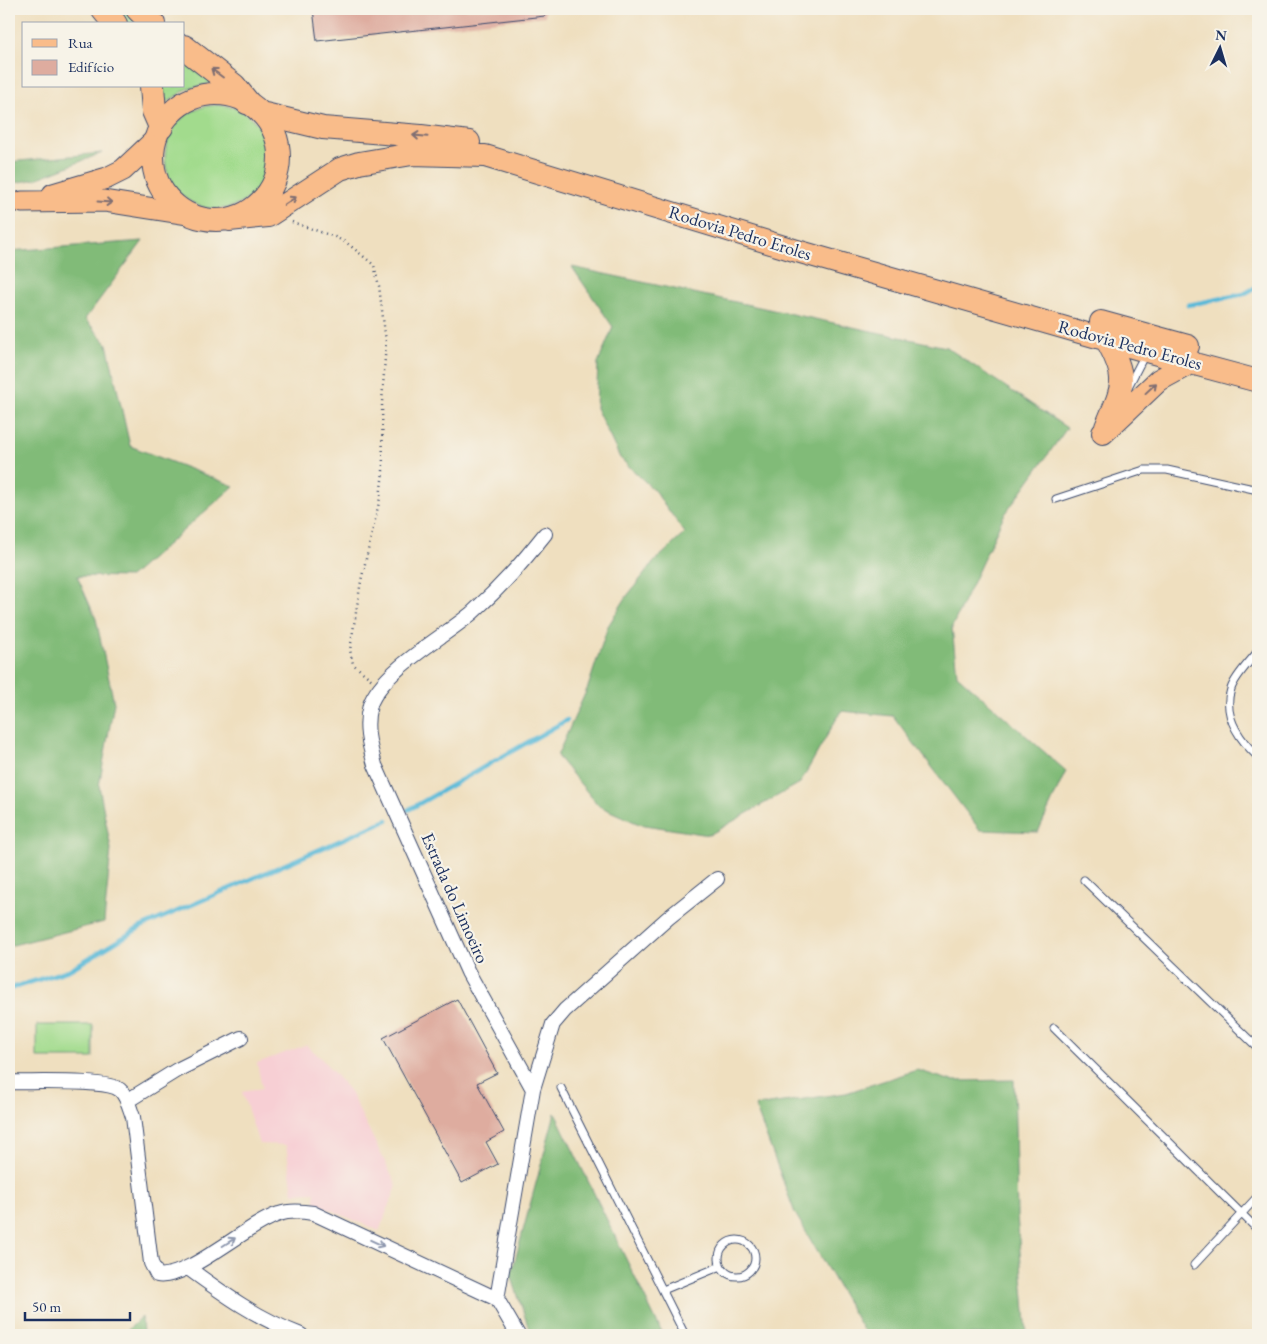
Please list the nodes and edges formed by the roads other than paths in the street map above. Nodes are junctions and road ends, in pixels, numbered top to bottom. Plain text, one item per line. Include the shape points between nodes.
1 (103, 9) edge
2 (138, 9) edge
3 (113, 22) edge
4 (151, 22) edge
5 (185, 49) edge
6 (152, 88) edge
7 (256, 108) junction
8 (158, 133) junction
9 (15, 203) edge
10 (187, 214) junction
11 (229, 220) junction
12 (1106, 339) junction
13 (1146, 351) junction
14 (1192, 362) junction
15 (1258, 366) edge
16 (1258, 381) edge
17 (1103, 434) junction
18 (1258, 490) edge
19 (1056, 499) dead end
20 (545, 534) dead end
21 (1258, 651) edge
22 (1258, 757) edge
23 (717, 879) dead end
24 (1084, 880) dead end
25 (1054, 1028) dead end
26 (241, 1038) dead end
27 (1258, 1048) edge
28 (9, 1082) edge
29 (561, 1088) dead end
30 (533, 1089) junction
31 (127, 1101) junction
32 (1258, 1196) edge
33 (1242, 1214) junction
34 (1258, 1230) edge
35 (1194, 1265) dead end
36 (721, 1266) junction
37 (188, 1268) junction
38 (663, 1290) junction
39 (497, 1299) junction
40 (300, 1335) edge
41 (518, 1335) edge
42 (685, 1335) edge

1 - 3 highway
2 - 4 highway
7 -> 5 highway via 234,86
6 - 8 highway
7 - 8 highway, Rodovia Pedro Eroles via 232,96 199,96 177,108
7 - 11 highway, Rodovia Pedro Eroles via 276,134 279,170 273,187 262,202 247,214
15 -> 7 highway, Rodovia Pedro Eroles via 725,216 522,155 450,140 323,128
8 - 9 main road, Rodovia Pedro Eroles via 123,170 107,178
8 - 10 highway, Rodovia Pedro Eroles via 152,158 155,175 173,204
9 -> 10 main road, Rodovia Pedro Eroles via 104,201
10 - 11 highway, Rodovia Pedro Eroles via 208,220
11 -> 12 highway, Rodovia Pedro Eroles via 268,216 340,169 359,164 412,154 485,156 797,251
12 - 13 highway, Rodovia Pedro Eroles
12 - 17 highway via 1122,375 1121,390
13 - 14 highway, Rodovia Pedro Eroles
13 - 17 lane
14 - 16 highway, Rodovia Pedro Eroles
17 -> 14 highway via 1159,380
18 - 19 lane via 1168,470 1144,470
20 - 30 street, Estrada do Limoeiro via 507,582 407,662 381,687 370,704 367,723 367,737 375,764 468,972
21 - 22 lane via 1231,688 1228,703 1235,730
23 - 30 street via 565,1010 553,1024
24 - 27 lane
25 - 33 lane
26 - 31 street via 177,1070
28 - 31 street via 104,1084 119,1089
29 - 38 lane
30 - 39 street
31 - 37 street via 153,1271 166,1277
32 - 33 lane
33 - 34 lane
33 - 35 lane
36 - 36 lane via 732,1276 744,1275 755,1262 753,1250 740,1240 728,1242 720,1251
36 - 38 lane
37 -> 39 street via 278,1214 301,1211 313,1213
37 - 40 street via 239,1305
38 - 42 lane
39 - 41 street

